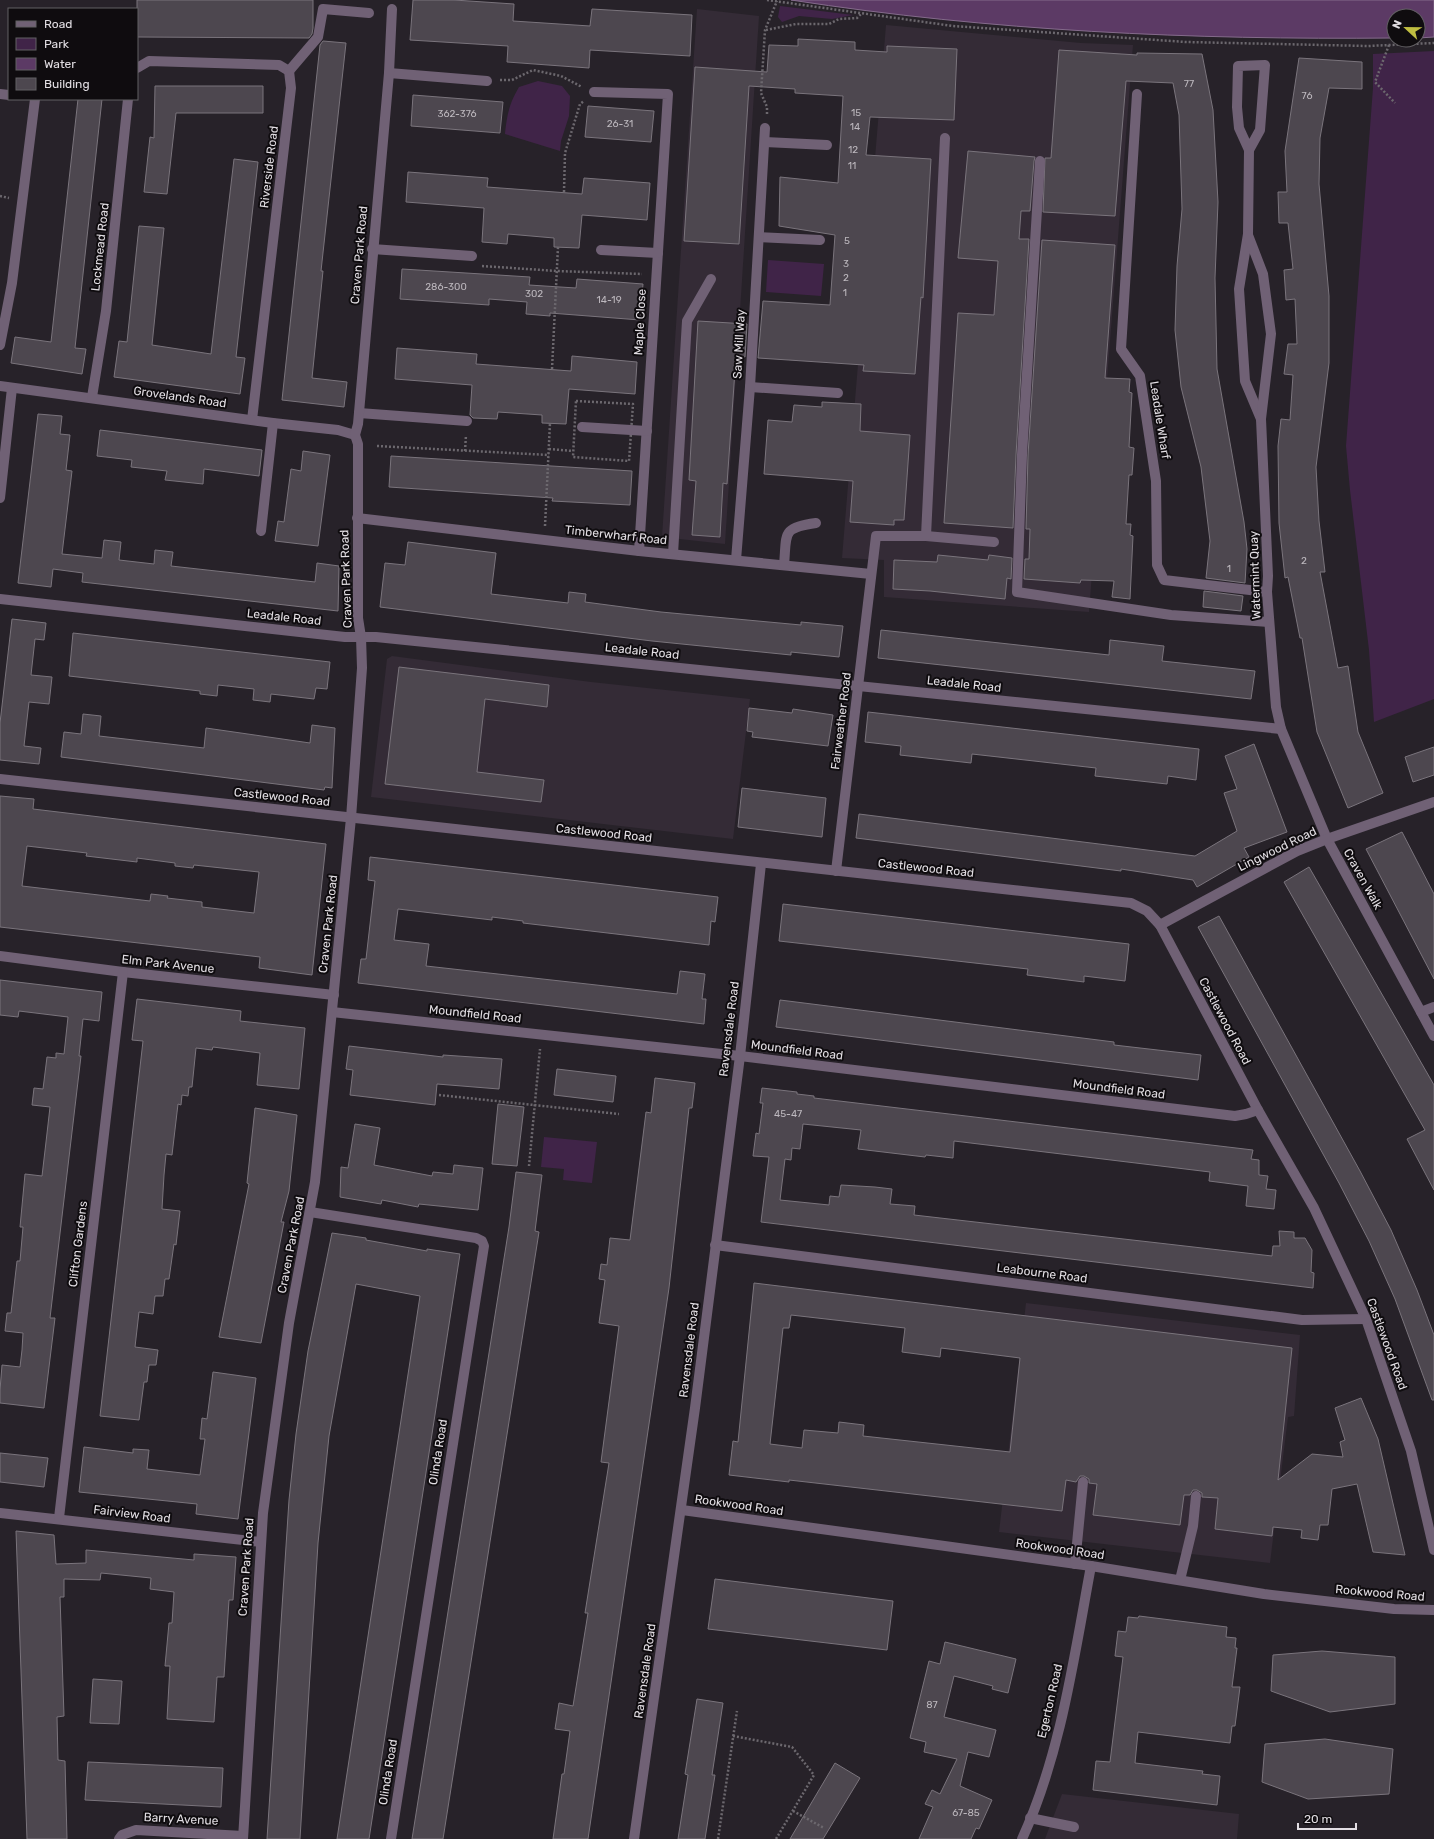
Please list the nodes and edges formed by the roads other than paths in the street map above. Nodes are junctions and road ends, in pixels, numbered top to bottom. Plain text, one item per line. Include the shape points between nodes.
1 (392, 9) dead end
2 (369, 13) dead end
3 (138, 68) edge
4 (289, 71) junction
5 (389, 73) junction
6 (487, 81) road end
7 (594, 92) road end
8 (1137, 94) dead end
9 (34, 100) edge
10 (128, 100) edge
11 (765, 128) road end
12 (945, 138) dead end
13 (765, 142) junction
14 (827, 145) dead end
15 (1249, 150) junction
16 (1040, 161) dead end
17 (1248, 234) junction
18 (759, 237) junction
19 (820, 240) dead end
20 (372, 249) junction
21 (601, 250) dead end
22 (658, 253) junction
23 (472, 256) road end
24 (711, 279) dead end
25 (0, 345) edge
26 (0, 386) edge
27 (750, 387) junction
28 (12, 388) junction
29 (838, 393) dead end
30 (92, 397) junction
31 (359, 413) junction
32 (1261, 419) junction
33 (252, 420) junction
34 (467, 421) dead end
35 (273, 423) junction
36 (582, 427) dead end
37 (647, 431) junction
38 (355, 434) junction
39 (0, 498) edge
40 (357, 518) junction
41 (816, 523) dead end
42 (261, 531) dead end
43 (926, 536) junction
44 (994, 542) dead end
45 (639, 551) junction
46 (673, 554) junction
47 (736, 560) junction
48 (784, 565) junction
49 (871, 574) junction
50 (1267, 592) junction
51 (0, 599) edge
52 (1269, 622) junction
53 (361, 637) junction
54 (858, 687) junction
55 (1281, 729) junction
56 (0, 779) edge
57 (1434, 802) edge
58 (351, 818) junction
59 (1327, 839) junction
60 (761, 864) junction
61 (836, 871) junction
62 (1160, 925) junction
63 (0, 956) edge
64 (123, 972) junction
65 (334, 995) junction
66 (1434, 1007) edge
67 (332, 1012) junction
68 (1421, 1012) junction
69 (1434, 1036) edge
70 (740, 1056) junction
71 (1258, 1110) junction
72 (310, 1212) junction
73 (715, 1245) junction
74 (1366, 1319) junction
75 (1083, 1482) dead end
76 (1196, 1496) dead end
77 (682, 1510) junction
78 (0, 1513) edge
79 (59, 1518) junction
80 (261, 1542) junction
81 (1434, 1550) edge
82 (1075, 1564) junction
83 (1091, 1566) junction
84 (1180, 1580) junction
85 (1434, 1610) edge
86 (1030, 1818) junction
87 (1074, 1827) dead end
88 (243, 1837) edge
89 (119, 1839) edge
90 (391, 1839) edge
91 (634, 1839) edge
92 (1022, 1839) edge

1 - 5 street, Craven Park Road
2 - 4 street via 323,9 318,37
3 - 4 street via 149,62 279,65
4 - 33 street, Riverside Road via 291,88
5 - 6 street
5 - 20 street, Craven Park Road
7 - 22 street, Maple Close via 668,94
8 - 50 street, Leadale Wharf via 1121,349 1140,376 1156,482 1157,565 1164,580
9 - 25 street via 12,283
10 - 30 street, Lockmead Road via 106,311
11 - 13 street, Saw Mill Way
12 - 43 street
13 - 14 street
13 - 18 street, Saw Mill Way
15 - 15 street, Watermint Quay via 1240,128 1238,66 1265,65 1260,130
15 - 17 street, Watermint Quay
16 - 52 street via 1022,455 1017,592 1171,615
17 - 32 street, Watermint Quay via 1263,274 1271,334
17 - 32 street, Watermint Quay via 1239,289 1245,381
18 - 19 street
18 - 27 street, Saw Mill Way
20 - 23 street
20 - 31 street, Craven Park Road
21 - 22 street
22 - 37 street, Maple Close
24 - 46 street via 687,321
26 - 28 street, Grovelands Road
27 - 29 street
27 - 47 street, Saw Mill Way
28 - 30 street, Grovelands Road
28 - 39 street
30 - 33 street, Grovelands Road
31 - 34 street
31 - 38 street, Craven Park Road
32 - 50 street, Watermint Quay
33 - 35 street, Grovelands Road
35 - 38 street, Grovelands Road
35 - 42 street
36 - 37 street
37 - 45 street, Maple Close
38 - 40 street, Craven Park Road via 358,444
40 - 45 street, Timberwharf Road
40 - 53 street, Craven Park Road via 358,618
41 - 48 street via 796,526 788,533
43 - 44 street
43 - 49 street, Fairweather Road via 876,536
45 - 46 street, Timberwharf Road
46 - 47 street, Timberwharf Road
47 - 48 street, Timberwharf Road
48 - 49 street, Timberwharf Road
49 - 54 street, Fairweather Road
50 - 52 street, Watermint Quay
51 - 53 street, Leadale Road
52 - 55 street, Watermint Quay via 1276,707
53 - 54 street, Leadale Road
53 - 58 street, Craven Park Road via 362,668
54 - 55 street, Leadale Road
54 - 61 street, Fairweather Road
55 - 59 street, Craven Walk
56 - 58 street, Castlewood Road
57 - 59 street, Lingwood Road
58 - 60 street, Castlewood Road
58 - 65 street, Craven Park Road
59 - 62 street, Lingwood Road
59 - 68 street, Craven Walk
60 - 61 street, Castlewood Road
60 - 70 street, Ravensdale Road
61 - 62 street, Castlewood Road via 1131,903 1148,911
62 - 71 street, Castlewood Road
63 - 64 street, Elm Park Avenue
64 - 65 street, Elm Park Avenue
64 - 79 street, Clifton Gardens
65 - 67 street, Craven Park Road
66 - 68 street
67 - 70 street, Moundfield Road
67 - 72 street, Craven Park Road
68 - 69 street, Craven Walk
70 - 71 street, Moundfield Road via 1235,1116
70 - 73 street, Ravensdale Road
71 - 74 street, Castlewood Road via 1314,1208
72 - 80 street, Craven Park Road via 289,1323
72 - 90 street, Olinda Road via 476,1238 482,1241 484,1246
73 - 74 street, Leabourne Road via 1302,1320
73 - 77 street, Ravensdale Road
74 - 81 street, Castlewood Road via 1411,1451
75 - 82 street
76 - 84 street via 1193,1526
77 - 82 street, Rookwood Road
77 - 91 street, Ravensdale Road
78 - 79 street, Fairview Road
79 - 80 street, Fairview Road
80 - 88 street, Craven Park Road
82 - 83 street, Rookwood Road
83 - 84 street, Rookwood Road
83 - 86 street, Egerton Road via 1066,1694 1048,1769
84 - 85 street, Rookwood Road via 1394,1609
86 - 87 street
86 - 92 street, Egerton Road
88 - 89 street, Barry Avenue via 136,1830

